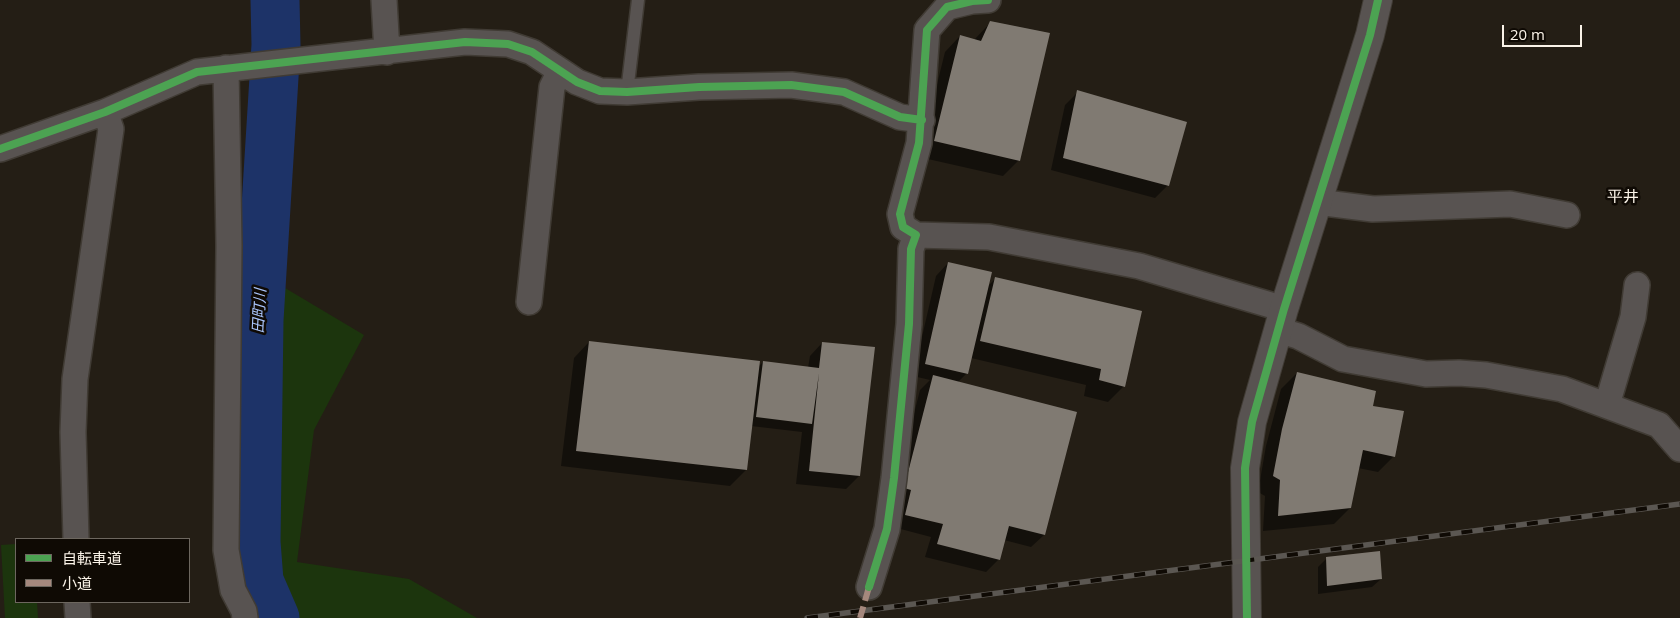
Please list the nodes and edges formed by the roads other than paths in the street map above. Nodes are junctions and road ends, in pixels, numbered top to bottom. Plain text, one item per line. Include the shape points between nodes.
1 (384, 0) edge
2 (638, 0) edge
3 (977, 0) edge
4 (1378, 0) edge
5 (387, 52) junction
6 (238, 67) junction
7 (560, 71) junction
8 (627, 92) junction
9 (105, 112) junction
10 (922, 120) junction
11 (0, 149) edge
12 (1317, 202) junction
13 (1567, 215) dead end
14 (916, 235) junction
15 (1637, 285) dead end
16 (529, 302) dead end
17 (1281, 319) junction
18 (1607, 404) junction
19 (1680, 449) edge
20 (76, 538) edge
21 (869, 587) dead end
22 (77, 603) edge
23 (78, 618) edge
24 (245, 618) edge
25 (1248, 618) edge

1 - 5 street
2 - 8 lane
3 - 10 street via 947,7 927,30
4 - 12 street
5 - 6 street
5 - 7 street via 465,42 508,44 532,52
6 - 9 street via 197,72
6 - 24 street via 229,246 226,550 234,590
7 - 8 street via 600,91
7 - 16 street via 552,87
8 - 10 street via 791,86 844,92 900,117
9 - 11 street
9 - 20 street via 112,129 75,379
10 - 14 street via 920,143 900,214 903,227
12 - 13 street via 1373,209 1510,204
12 - 17 street
14 - 17 street via 989,237 1139,266
14 - 21 street via 911,249 909,324 894,478 887,529
15 - 18 street via 1633,317
17 - 18 street via 1298,336 1343,359 1426,374 1486,375 1562,389
17 - 25 street via 1252,422 1245,468
18 - 19 street via 1658,426
22 - 23 street

